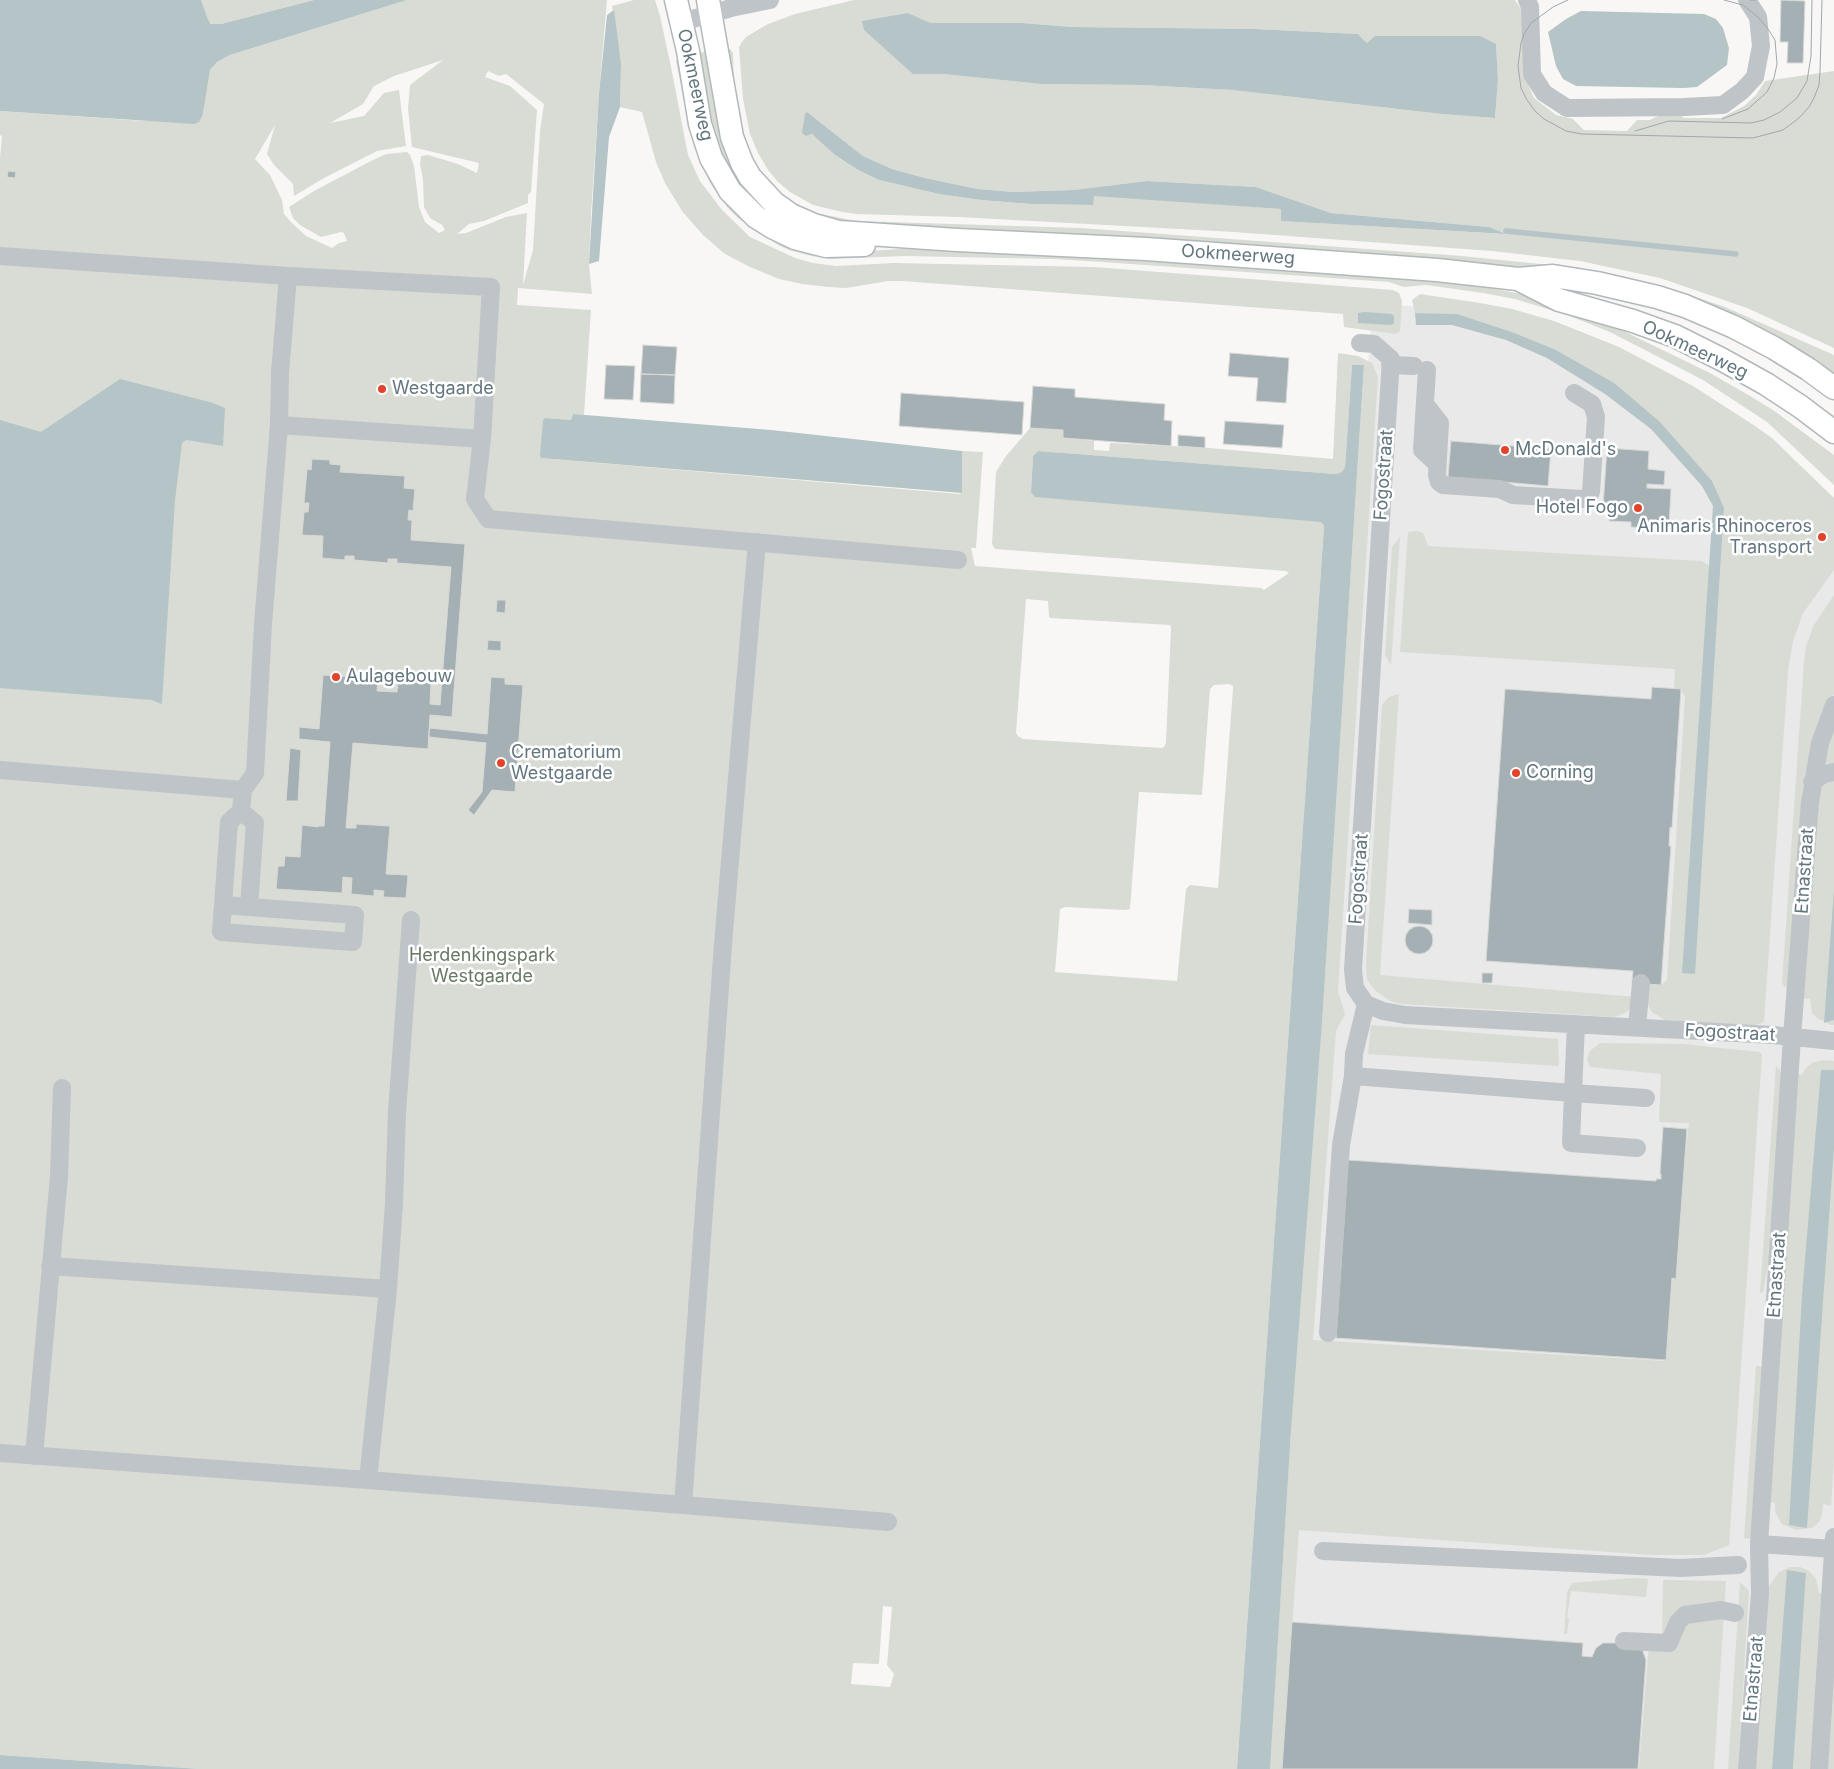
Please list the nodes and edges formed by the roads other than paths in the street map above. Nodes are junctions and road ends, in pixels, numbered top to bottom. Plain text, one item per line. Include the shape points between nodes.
1 (676, 0) edge
2 (770, 0) edge
3 (1527, 0) edge
4 (1747, 0) edge
5 (710, 7) edge
6 (682, 22) junction
7 (957, 240) junction
8 (0, 256) edge
9 (288, 276) junction
10 (1518, 279) junction
11 (1360, 343) dead end
12 (1390, 365) junction
13 (1834, 388) edge
14 (1574, 393) dead end
15 (279, 425) junction
16 (1834, 432) edge
17 (482, 439) junction
18 (757, 542) junction
19 (958, 560) dead end
20 (1834, 705) edge
21 (0, 770) edge
22 (1834, 772) edge
23 (1812, 782) junction
24 (243, 790) junction
25 (241, 811) junction
26 (222, 905) junction
27 (249, 907) junction
28 (411, 920) dead end
29 (1641, 983) dead end
30 (1366, 1004) junction
31 (1576, 1024) junction
32 (1638, 1028) junction
33 (1792, 1037) junction
34 (1834, 1041) edge
35 (1353, 1076) junction
36 (62, 1088) dead end
37 (1574, 1093) junction
38 (1646, 1098) dead end
39 (1637, 1148) dead end
40 (50, 1266) junction
41 (388, 1289) junction
42 (1328, 1333) dead end
43 (0, 1453) edge
44 (34, 1456) junction
45 (368, 1480) junction
46 (683, 1506) junction
47 (888, 1522) dead end
48 (1759, 1544) junction
49 (1834, 1545) edge
50 (1323, 1551) dead end
51 (1738, 1565) dead end
52 (1735, 1613) dead end
53 (1624, 1640) dead end
54 (1746, 1769) edge
55 (1819, 1769) edge

1 - 6 main road, Ookmeerweg
2 - 5 street
3 - 4 street via 1530,7 1532,74 1544,93 1567,108 1723,105 1755,77 1761,46 1758,17
5 - 6 street
5 - 7 main road, Ookmeerweg via 736,150 750,177 774,203 806,222 839,232
6 - 7 main road, Ookmeerweg via 700,124 711,158 730,190 756,218 795,238 826,246
7 - 10 main road, Ookmeerweg via 1146,249
8 - 9 street
9 - 15 street
9 - 17 street via 491,286
10 - 13 main road, Ookmeerweg via 1553,276 1597,283 1685,306 1774,348
10 - 16 main road, Ookmeerweg via 1559,300 1633,321 1683,340 1766,384
11 - 12 street via 1374,344 1390,359
12 - 14 street via 1421,368 1425,404 1440,423 1436,463 1439,482 1443,485 1500,489 1513,495 1588,498 1591,492 1595,410 1592,404
12 - 30 street, Fogostraat via 1353,970 1355,988
15 - 17 street
15 - 24 street via 254,773
17 - 18 street via 475,499 488,519
18 - 19 street
18 - 46 street via 724,934
20 - 23 street, Etnastraat via 1820,743
21 - 24 street
22 - 23 street
23 - 33 street, Etnastraat
24 - 25 street
25 - 26 street via 229,822
25 - 27 street via 255,823
26 - 27 street
26 - 27 street via 221,932 353,942 355,915
28 - 41 street
29 - 32 street
30 - 31 street, Fogostraat via 1405,1015
30 - 35 street via 1354,1054
31 - 32 street, Fogostraat
31 - 37 street
32 - 33 street, Fogostraat
33 - 34 street, Fogostraat
33 - 48 street, Etnastraat
35 - 37 street
35 - 42 street via 1341,1145
36 - 40 street via 59,1176
37 - 38 street
37 - 39 street via 1571,1143
40 - 41 street
40 - 44 street
41 - 45 street
43 - 44 street
44 - 45 street
45 - 46 street
46 - 47 street
48 - 49 street
48 - 54 street, Etnastraat via 1760,1593
49 - 55 street
50 - 51 street via 1680,1568
52 - 53 street via 1721,1610 1685,1615 1678,1622 1669,1643

